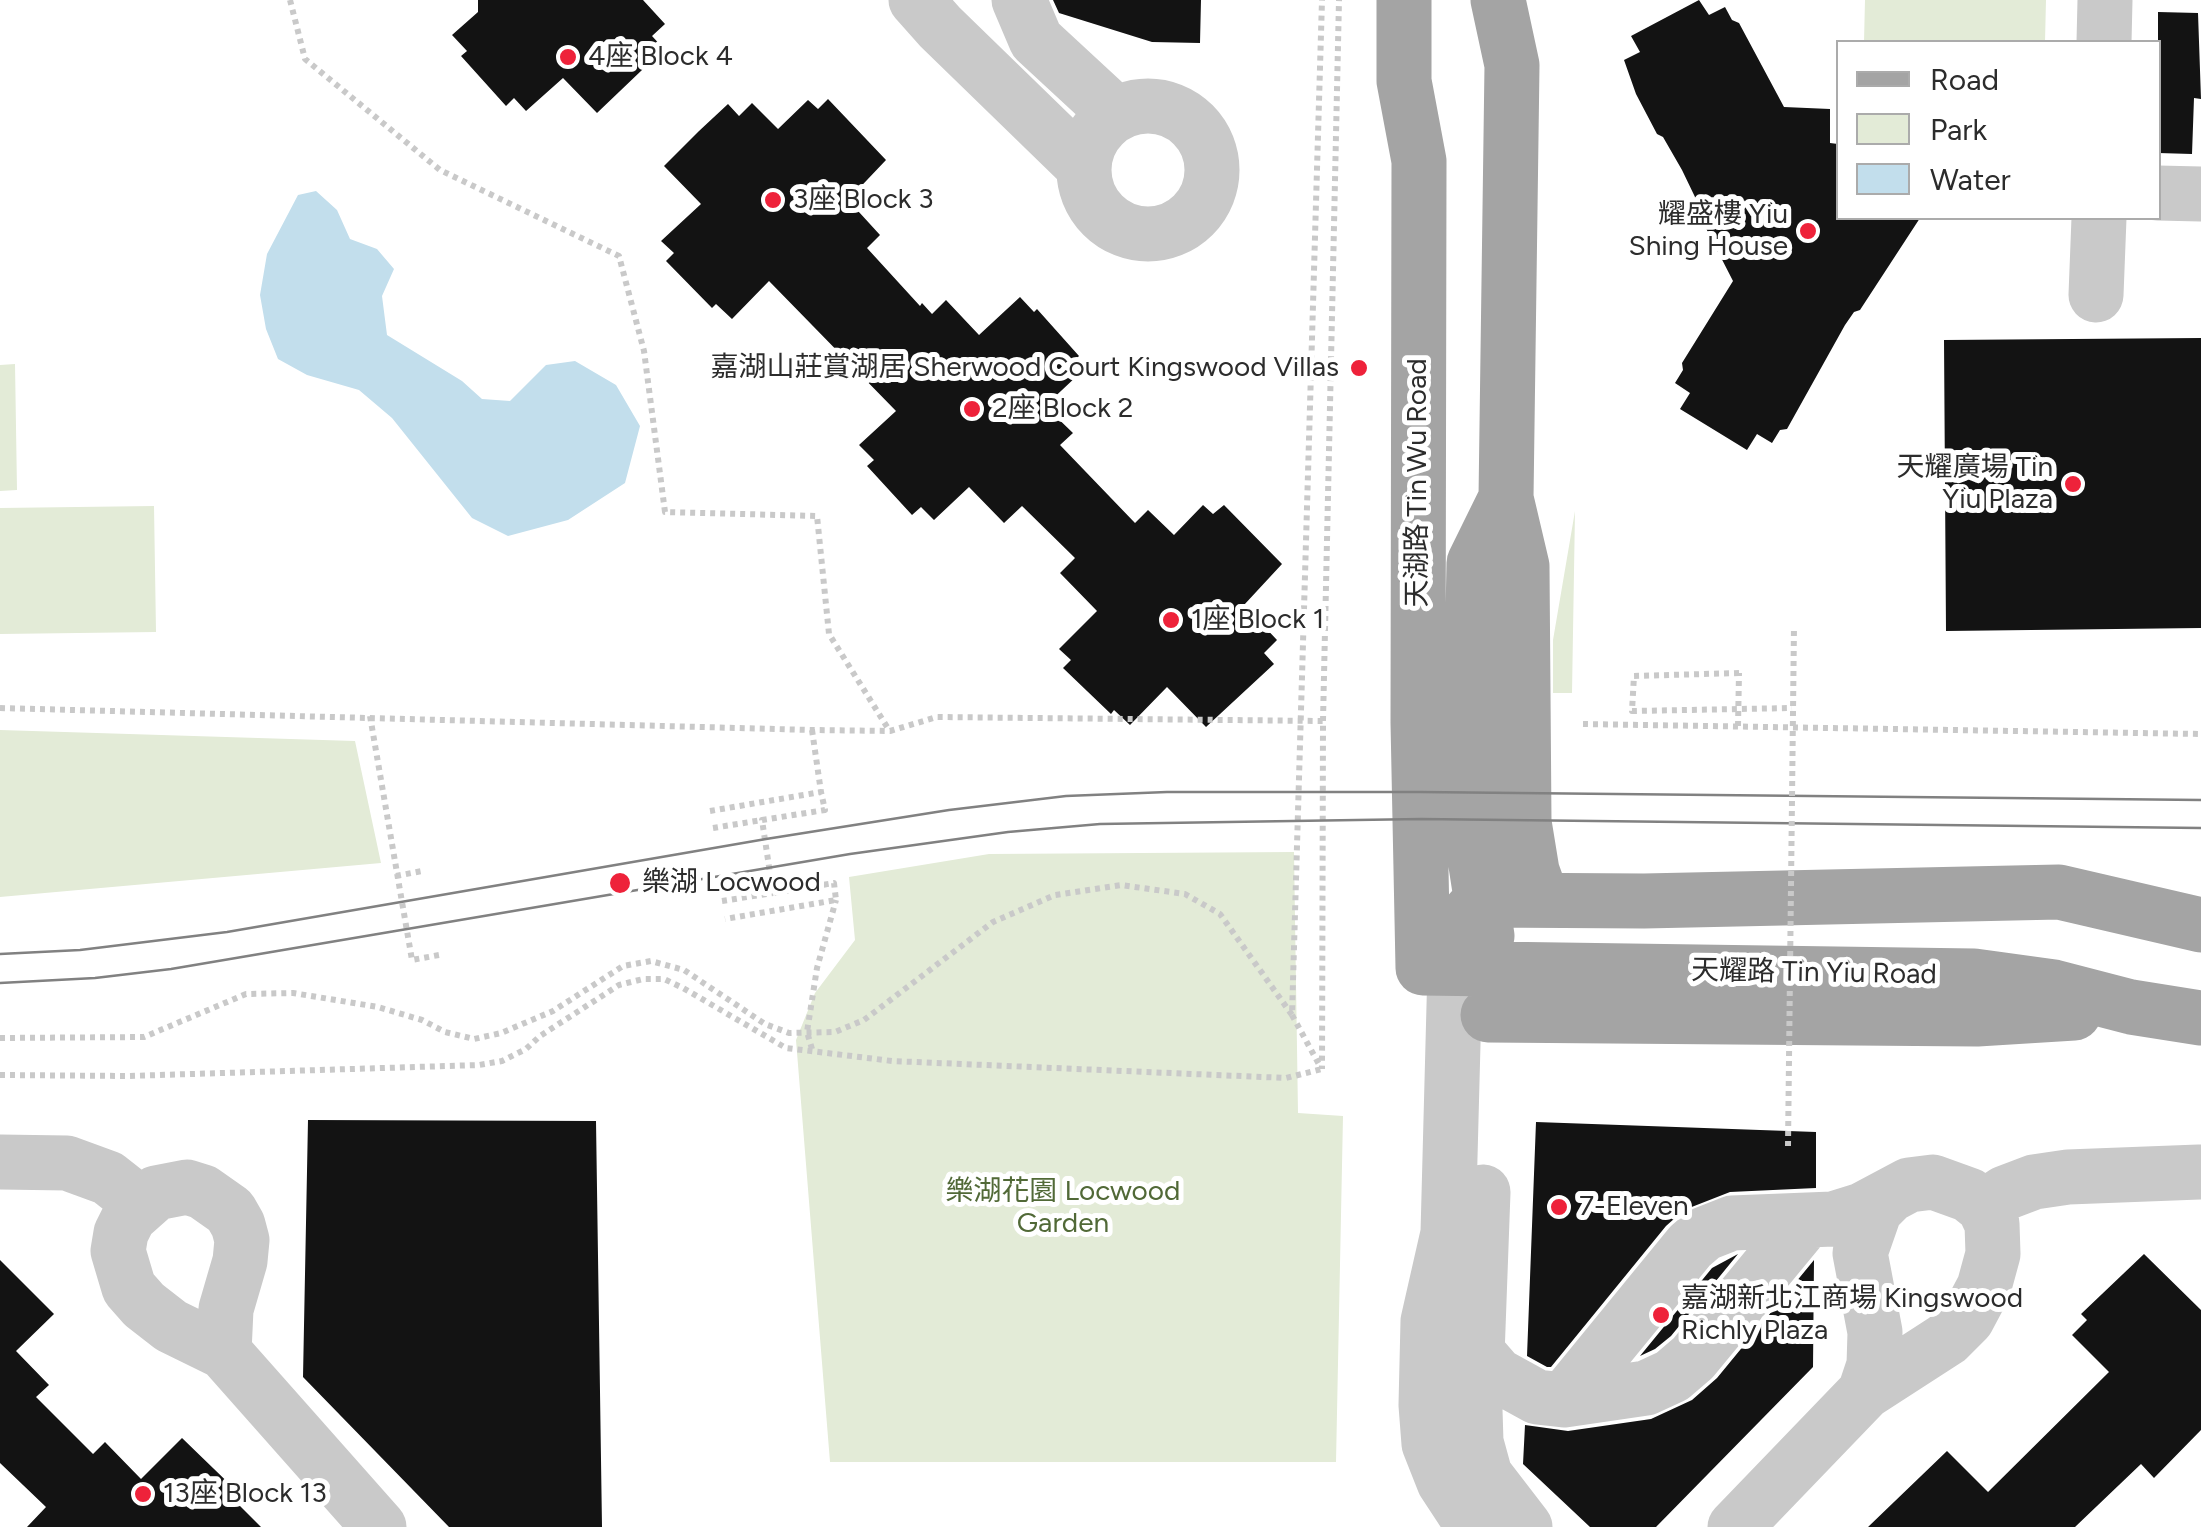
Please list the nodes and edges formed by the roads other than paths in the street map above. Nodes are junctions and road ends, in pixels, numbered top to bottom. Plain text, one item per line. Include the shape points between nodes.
1 (916, 0) edge
2 (1020, 0) edge
3 (1404, 0) edge
4 (1498, 0) edge
5 (1529, 0) edge
6 (2105, 0) edge
7 (2104, 40) edge
8 (1512, 65) junction
9 (1116, 114) junction
10 (1084, 166) junction
11 (2161, 193) edge
12 (2201, 194) edge
13 (2099, 220) edge
14 (2096, 295) dead end
15 (1506, 498) junction
16 (2201, 886) edge
17 (2059, 892) junction
18 (1542, 899) junction
19 (1483, 900) junction
20 (2201, 924) edge
21 (1464, 980) junction
22 (2201, 1018) edge
23 (0, 1162) edge
24 (2199, 1172) edge
25 (1888, 1196) junction
26 (141, 1204) junction
27 (1984, 1207) junction
28 (1781, 1222) junction
29 (224, 1352) junction
30 (1478, 1352) junction
31 (1865, 1392) junction
32 (1564, 1400) junction
33 (379, 1527) edge
34 (1480, 1527) edge
35 (1525, 1527) edge
36 (1736, 1527) edge

1 - 10 lane
2 - 9 lane via 1036,40
3 - 21 main road, 天湖路 Tin Wu Road via 1404,81 1419,161 1418,722
4 - 8 main road
5 - 8 lane
6 - 7 lane
8 - 15 main road
9 - 10 lane via 1089,144
9 - 10 lane via 1155,106 1192,122 1211,157 1206,198 1174,229 1131,233 1095,208
11 - 12 lane
13 - 14 lane
15 - 18 main road via 1522,566 1524,822
15 - 19 main road via 1474,563 1468,806
16 - 17 main road
17 - 18 main road
17 - 20 main road
18 - 19 main road
19 - 21 main road via 1462,930
21 - 22 main road, 天耀路 Tin Yiu Road via 1974,976
21 - 30 lane
21 - 34 lane via 1448,1232 1428,1321 1429,1444 1444,1482
23 - 26 lane via 67,1163 108,1178
24 - 27 lane via 2068,1176 2034,1182
25 - 27 lane via 1932,1182
25 - 28 lane via 1833,1220
25 - 31 lane via 1875,1210 1860,1253 1875,1332
26 - 29 lane via 128,1217 118,1250 129,1288 171,1326
26 - 29 lane via 156,1193 188,1187 230,1211 242,1240
27 - 31 lane via 1993,1254 1968,1319
28 - 32 lane via 1732,1223 1704,1234
28 - 32 lane via 1693,1358 1672,1376 1646,1388
29 - 33 lane
30 - 32 lane via 1518,1389
30 - 35 lane via 1475,1410 1485,1475
31 - 36 lane

